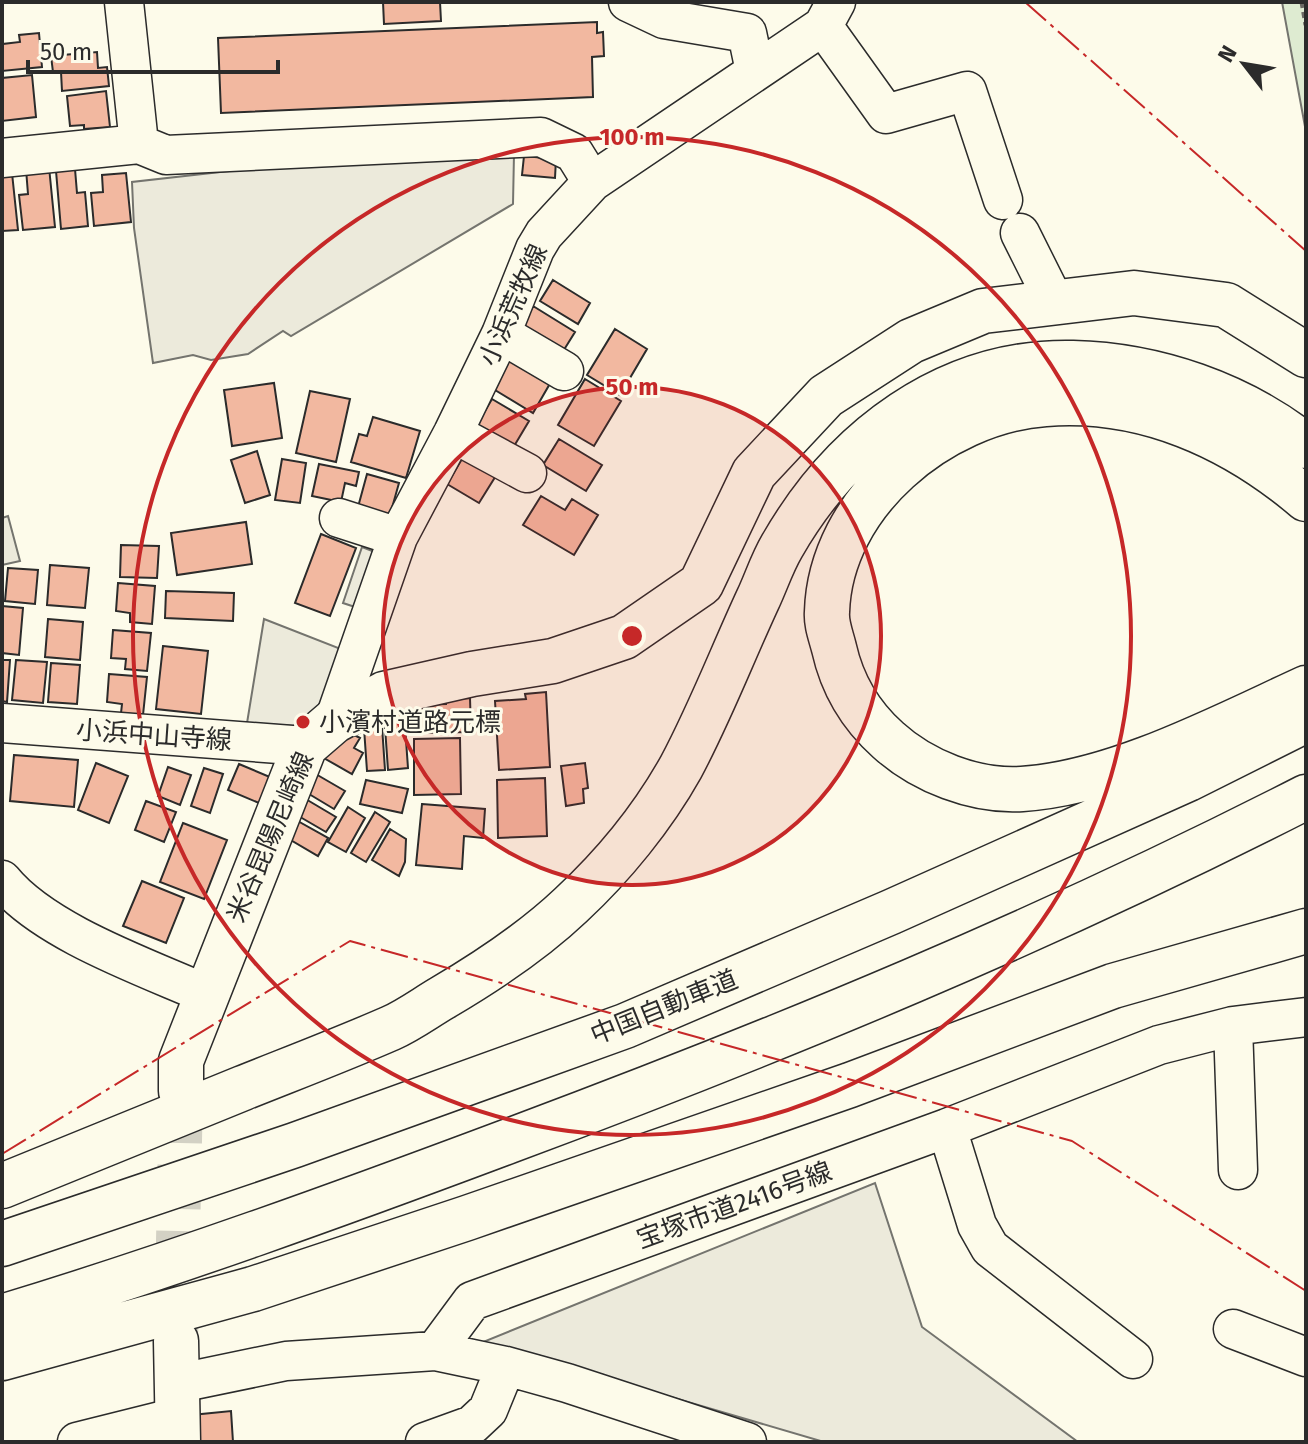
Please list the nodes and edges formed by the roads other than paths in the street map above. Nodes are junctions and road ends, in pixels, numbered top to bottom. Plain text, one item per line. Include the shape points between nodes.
1 (124, 2) edge
2 (628, 2) edge
3 (829, 14) edge
4 (755, 71) junction
5 (139, 144) junction
6 (2, 158) edge
7 (592, 182) junction
8 (1054, 301) junction
9 (501, 334) junction
10 (1306, 355) edge
11 (564, 371) dead end
12 (453, 433) junction
13 (1306, 446) edge
14 (527, 473) dead end
15 (1306, 499) edge
16 (339, 518) dead end
17 (398, 537) junction
18 (1306, 688) edge
19 (1306, 720) edge
20 (2, 723) edge
21 (320, 734) junction
22 (1306, 797) edge
23 (2, 880) edge
24 (1306, 931) edge
25 (206, 994) junction
26 (1306, 1017) edge
27 (1233, 1026) junction
28 (181, 1091) tunnel mouth
29 (947, 1128) junction
30 (1238, 1170) dead end
31 (2, 1186) edge
32 (2, 1244) edge
33 (2, 1317) edge
34 (1233, 1329) dead end
35 (176, 1341) tunnel mouth
36 (435, 1351) junction
37 (1306, 1357) edge
38 (2, 1358) edge
39 (1133, 1359) dead end
40 (506, 1366) junction
41 (177, 1414) edge
42 (77, 1442) edge
43 (425, 1442) edge
44 (747, 1442) edge

1 - 5 street
2 - 4 street via 664,19 747,33
3 - 4 street, 小浜荒牧線
3 - 8 street via 886,114 967,91 1011,216
4 - 7 street, 小浜荒牧線
5 - 6 street
5 - 7 street via 166,155 541,137 574,153
7 - 9 street, 小浜荒牧線 via 535,249
8 - 10 main road via 1134,293 1226,305
8 - 21 main road via 983,311 911,341 826,396 754,473 701,584 624,637 553,661 384,694
9 - 11 street
9 - 12 street, 小浜荒牧線
12 - 14 street
12 - 17 street, 小浜荒牧線
13 - 31 main road via 1252,411 1189,382 1103,364 1014,368 972,379 892,419 842,463 780,548 679,770 641,827 572,905 498,965 396,1026
15 - 18 main road via 1227,444 1137,409 1044,404 1003,412 954,432 909,460 874,492 848,529 830,576 826,616 839,671 876,730 939,773 980,785 1019,789 1079,781 1186,743
16 - 17 street
17 - 21 street, 小浜荒牧線
19 - 32 main road, 中国自動車道 via 1145,798 625,1026
20 - 21 street, 小浜中山寺線
21 - 25 main road, 米谷昆陽尼崎線
22 - 33 main road via 921,979 659,1085 286,1224
23 - 25 street via 33,908 100,947
24 - 38 main road via 1113,986 835,1091 253,1289
25 - 28 main road, 米谷昆陽尼崎線 via 181,1061
26 - 27 street, 宝塚市道2416号線
27 - 29 street, 宝塚市道2416号線 via 1159,1045
27 - 30 street
29 - 36 street, 宝塚市道2416号線 via 472,1301
29 - 39 street via 977,1225 990,1248
34 - 37 street
35 - 41 main road
36 - 40 street
36 - 41 street via 286,1361
40 - 43 street via 480,1418
40 - 44 street
41 - 42 street

